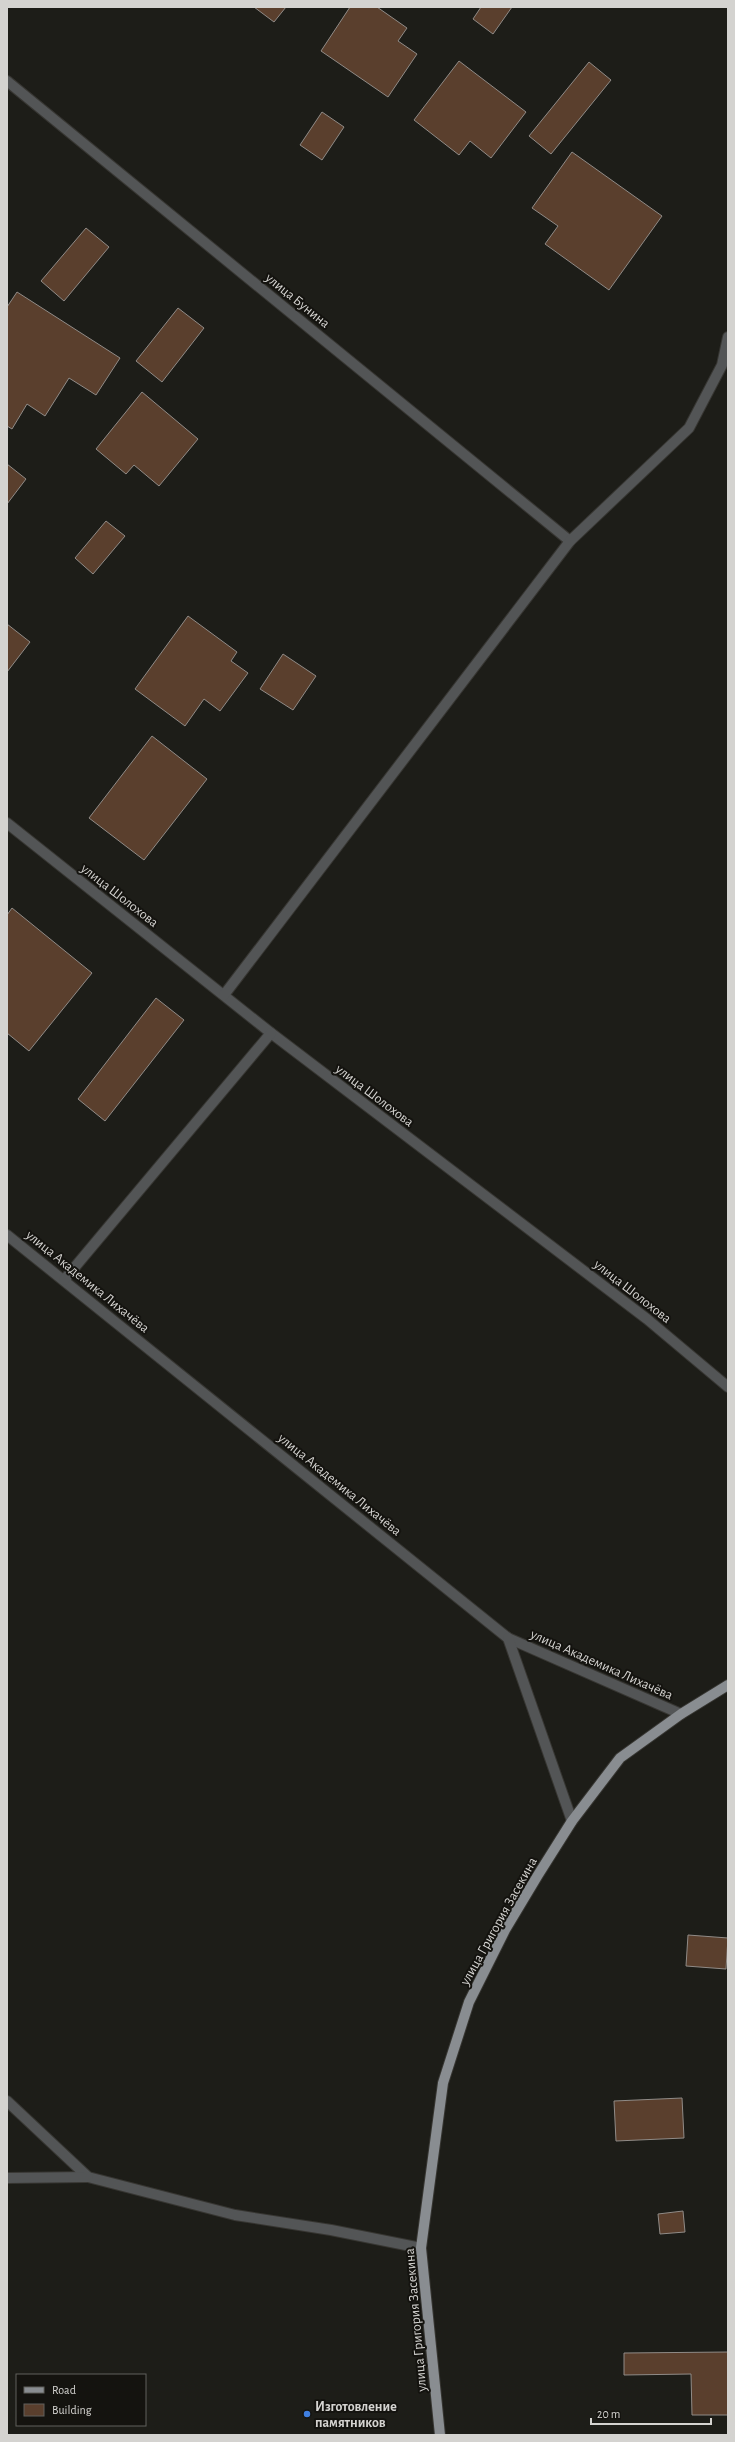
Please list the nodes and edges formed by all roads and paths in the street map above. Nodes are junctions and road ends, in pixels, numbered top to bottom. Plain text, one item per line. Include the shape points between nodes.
1 (7, 81) edge
2 (728, 337) edge
3 (570, 541) junction
4 (7, 823) edge
5 (224, 995) junction
6 (271, 1033) junction
7 (7, 1234) edge
8 (64, 1280) junction
9 (728, 1387) edge
10 (508, 1638) junction
11 (728, 1685) edge
12 (681, 1714) junction
13 (572, 1821) junction
14 (7, 2101) edge
15 (88, 2177) junction
16 (7, 2178) edge
17 (421, 2248) junction
18 (440, 2435) edge

1 - 3 street, улица Бунина
2 - 3 street via 722,365 689,428
3 - 5 street
4 - 5 street, улица Шолохова
5 - 6 street, улица Шолохова
6 - 8 street
6 - 9 street, улица Шолохова via 647,1319
7 - 8 street, улица Академика Лихачёва
8 - 10 street, улица Академика Лихачёва
10 - 12 street, улица Академика Лихачёва
10 - 13 street
11 - 12 main road, улица Григория Засекина
12 - 13 main road, улица Григория Засекина via 620,1758
13 - 17 main road, улица Григория Засекина via 505,1930 469,2002 443,2083
14 - 15 street
15 - 16 street
15 - 17 street via 235,2215 331,2230
17 - 18 main road, улица Григория Засекина

